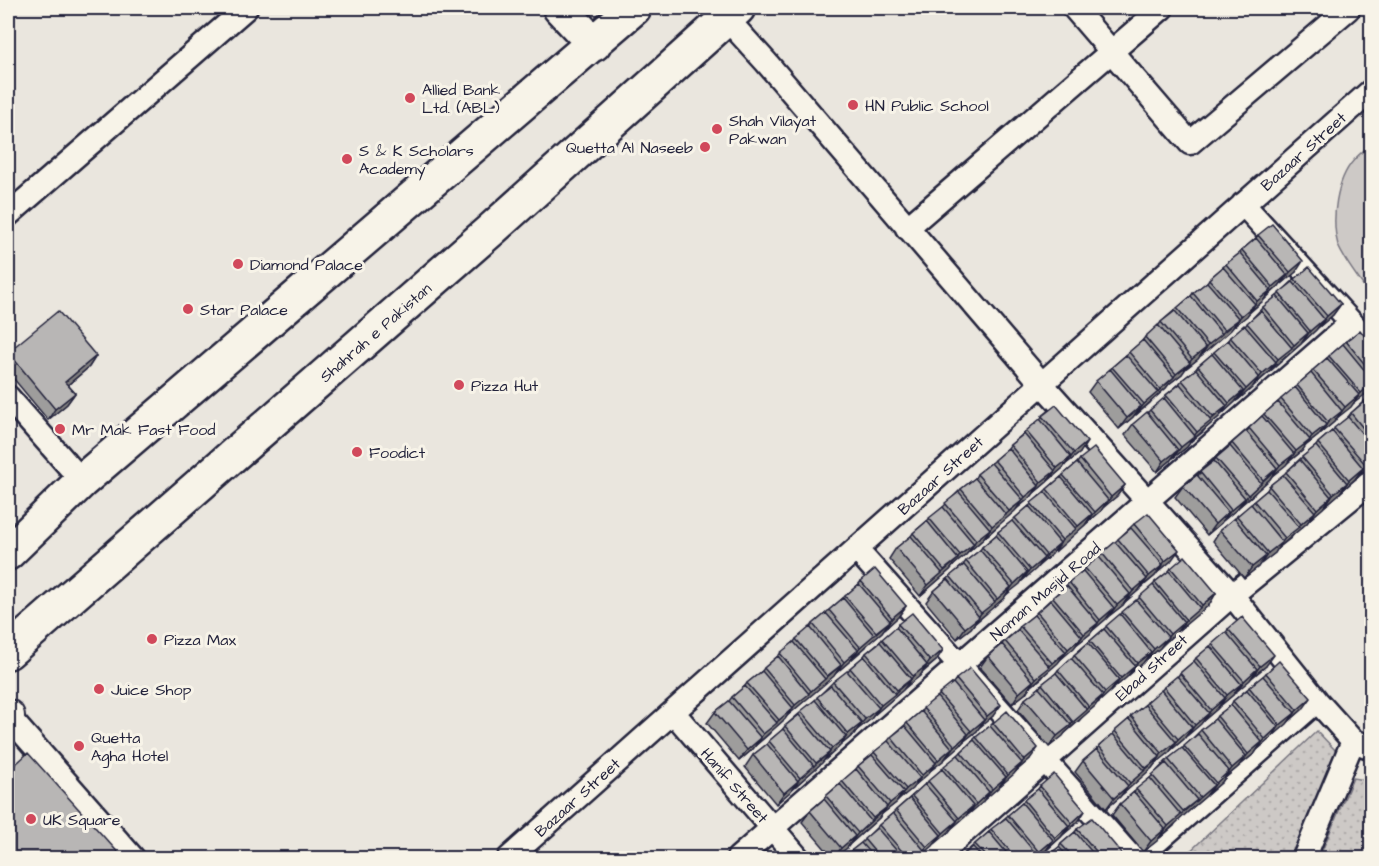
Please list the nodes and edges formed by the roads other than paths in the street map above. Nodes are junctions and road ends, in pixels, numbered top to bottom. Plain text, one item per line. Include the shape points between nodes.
1 (246, 8) edge
2 (560, 8) edge
3 (634, 8) edge
4 (1074, 8) edge
5 (1162, 8) edge
6 (1348, 8) edge
7 (732, 13) edge
8 (594, 44) junction
9 (1111, 50) junction
10 (1371, 90) edge
11 (1243, 204) junction
12 (8, 215) edge
13 (907, 228) junction
14 (1351, 323) junction
15 (1371, 345) edge
16 (1042, 384) junction
17 (8, 397) edge
18 (81, 481) junction
19 (1371, 481) edge
20 (1147, 501) junction
21 (856, 549) junction
22 (8, 553) edge
23 (1232, 595) junction
24 (8, 652) edge
25 (960, 665) junction
26 (1317, 701) junction
27 (673, 712) junction
28 (8, 716) edge
29 (1362, 744) edge
30 (1045, 761) junction
31 (773, 828) junction
32 (133, 858) edge
33 (509, 858) edge
34 (738, 858) edge
35 (798, 858) edge
36 (935, 858) edge
37 (1132, 858) edge
38 (1138, 858) edge
39 (1304, 858) edge

1 - 12 street
2 - 8 highway
3 - 8 highway
4 - 9 street
5 - 9 street
6 - 9 street via 1190,143
7 - 13 street via 766,62
7 - 24 highway, Shahrah e Pakistan via 491,230
8 - 18 highway
9 - 13 street
10 - 11 street, Bazaar Street
11 - 14 street
11 - 16 street, Bazaar Street
13 - 16 street
14 - 15 street
14 - 20 street, Noman Masjid Road
16 - 20 street
16 - 21 street, Bazaar Street
17 - 18 street
18 - 22 highway
19 - 23 street, Ebad Street
20 - 23 street
20 - 25 street, Noman Masjid Road
21 - 25 street
21 - 27 street, Bazaar Street
23 - 26 street
23 - 30 street, Ebad Street
25 - 30 street
25 - 31 street, Noman Masjid Road
26 - 29 street
26 - 38 street
27 - 31 street, Hanif Street
27 - 33 street, Bazaar Street
28 - 32 street
29 - 39 street
30 - 36 street, Ebad Street
30 - 37 street
31 - 34 street, Noman Masjid Road
31 - 35 street, Hanif Street

